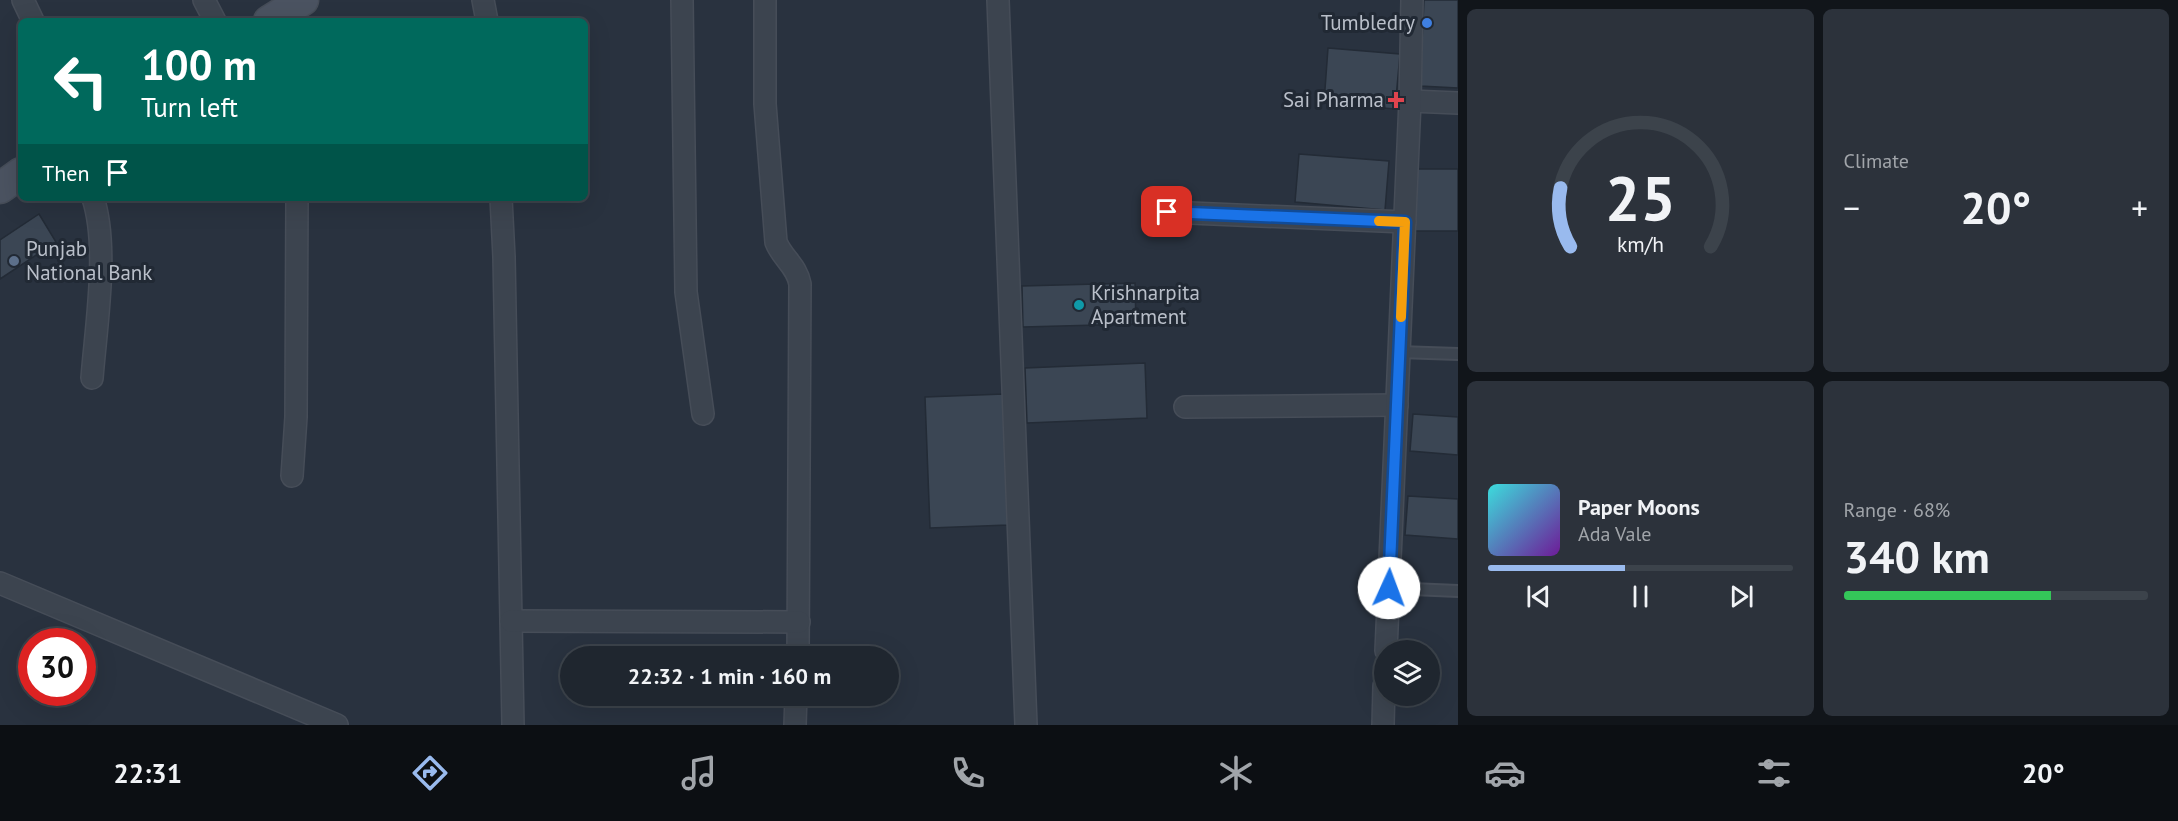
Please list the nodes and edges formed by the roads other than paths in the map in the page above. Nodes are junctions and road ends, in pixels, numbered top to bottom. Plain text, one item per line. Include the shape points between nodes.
1 (23, 0) edge
2 (204, 0) edge
3 (303, 0) edge
4 (483, 0) edge
5 (682, 0) edge
6 (765, 0) edge
7 (998, 0) edge
8 (1412, 0) edge
9 (32, 18) edge
10 (213, 18) edge
11 (274, 18) edge
12 (486, 18) edge
13 (1410, 101) junction
14 (1458, 103) edge
15 (18, 175) edge
16 (0, 188) edge
17 (94, 201) edge
18 (297, 201) edge
19 (501, 201) edge
20 (1167, 212) dead end
21 (1405, 222) junction
22 (1399, 352) junction
23 (1458, 354) edge
24 (92, 378) dead end
25 (1397, 405) junction
26 (1185, 407) dead end
27 (704, 414) dead end
28 (292, 476) dead end
29 (0, 583) edge
30 (1389, 588) junction
31 (1458, 591) edge
32 (511, 621) junction
33 (799, 622) junction
34 (1387, 640) edge
35 (798, 646) edge
36 (796, 706) edge
37 (1384, 706) edge
38 (337, 725) edge
39 (513, 725) edge
40 (795, 725) edge
41 (1026, 725) edge
42 (1383, 725) edge

1 - 9 street
2 - 10 street
3 - 11 main road
4 - 12 street
5 - 27 street via 686,292
6 - 33 street via 765,104 776,242 797,272 800,284
7 - 41 street
8 - 13 street
13 - 14 street
13 - 21 street
15 - 16 main road
17 - 24 street via 101,253
18 - 28 street
19 - 32 street
20 - 21 street
21 - 22 street
22 - 23 lane
22 - 25 street
25 - 26 street
25 - 30 street
29 - 38 street
30 - 31 lane
30 - 34 street
32 - 33 street
32 - 39 street
33 - 35 street
36 - 40 street
37 - 42 street

